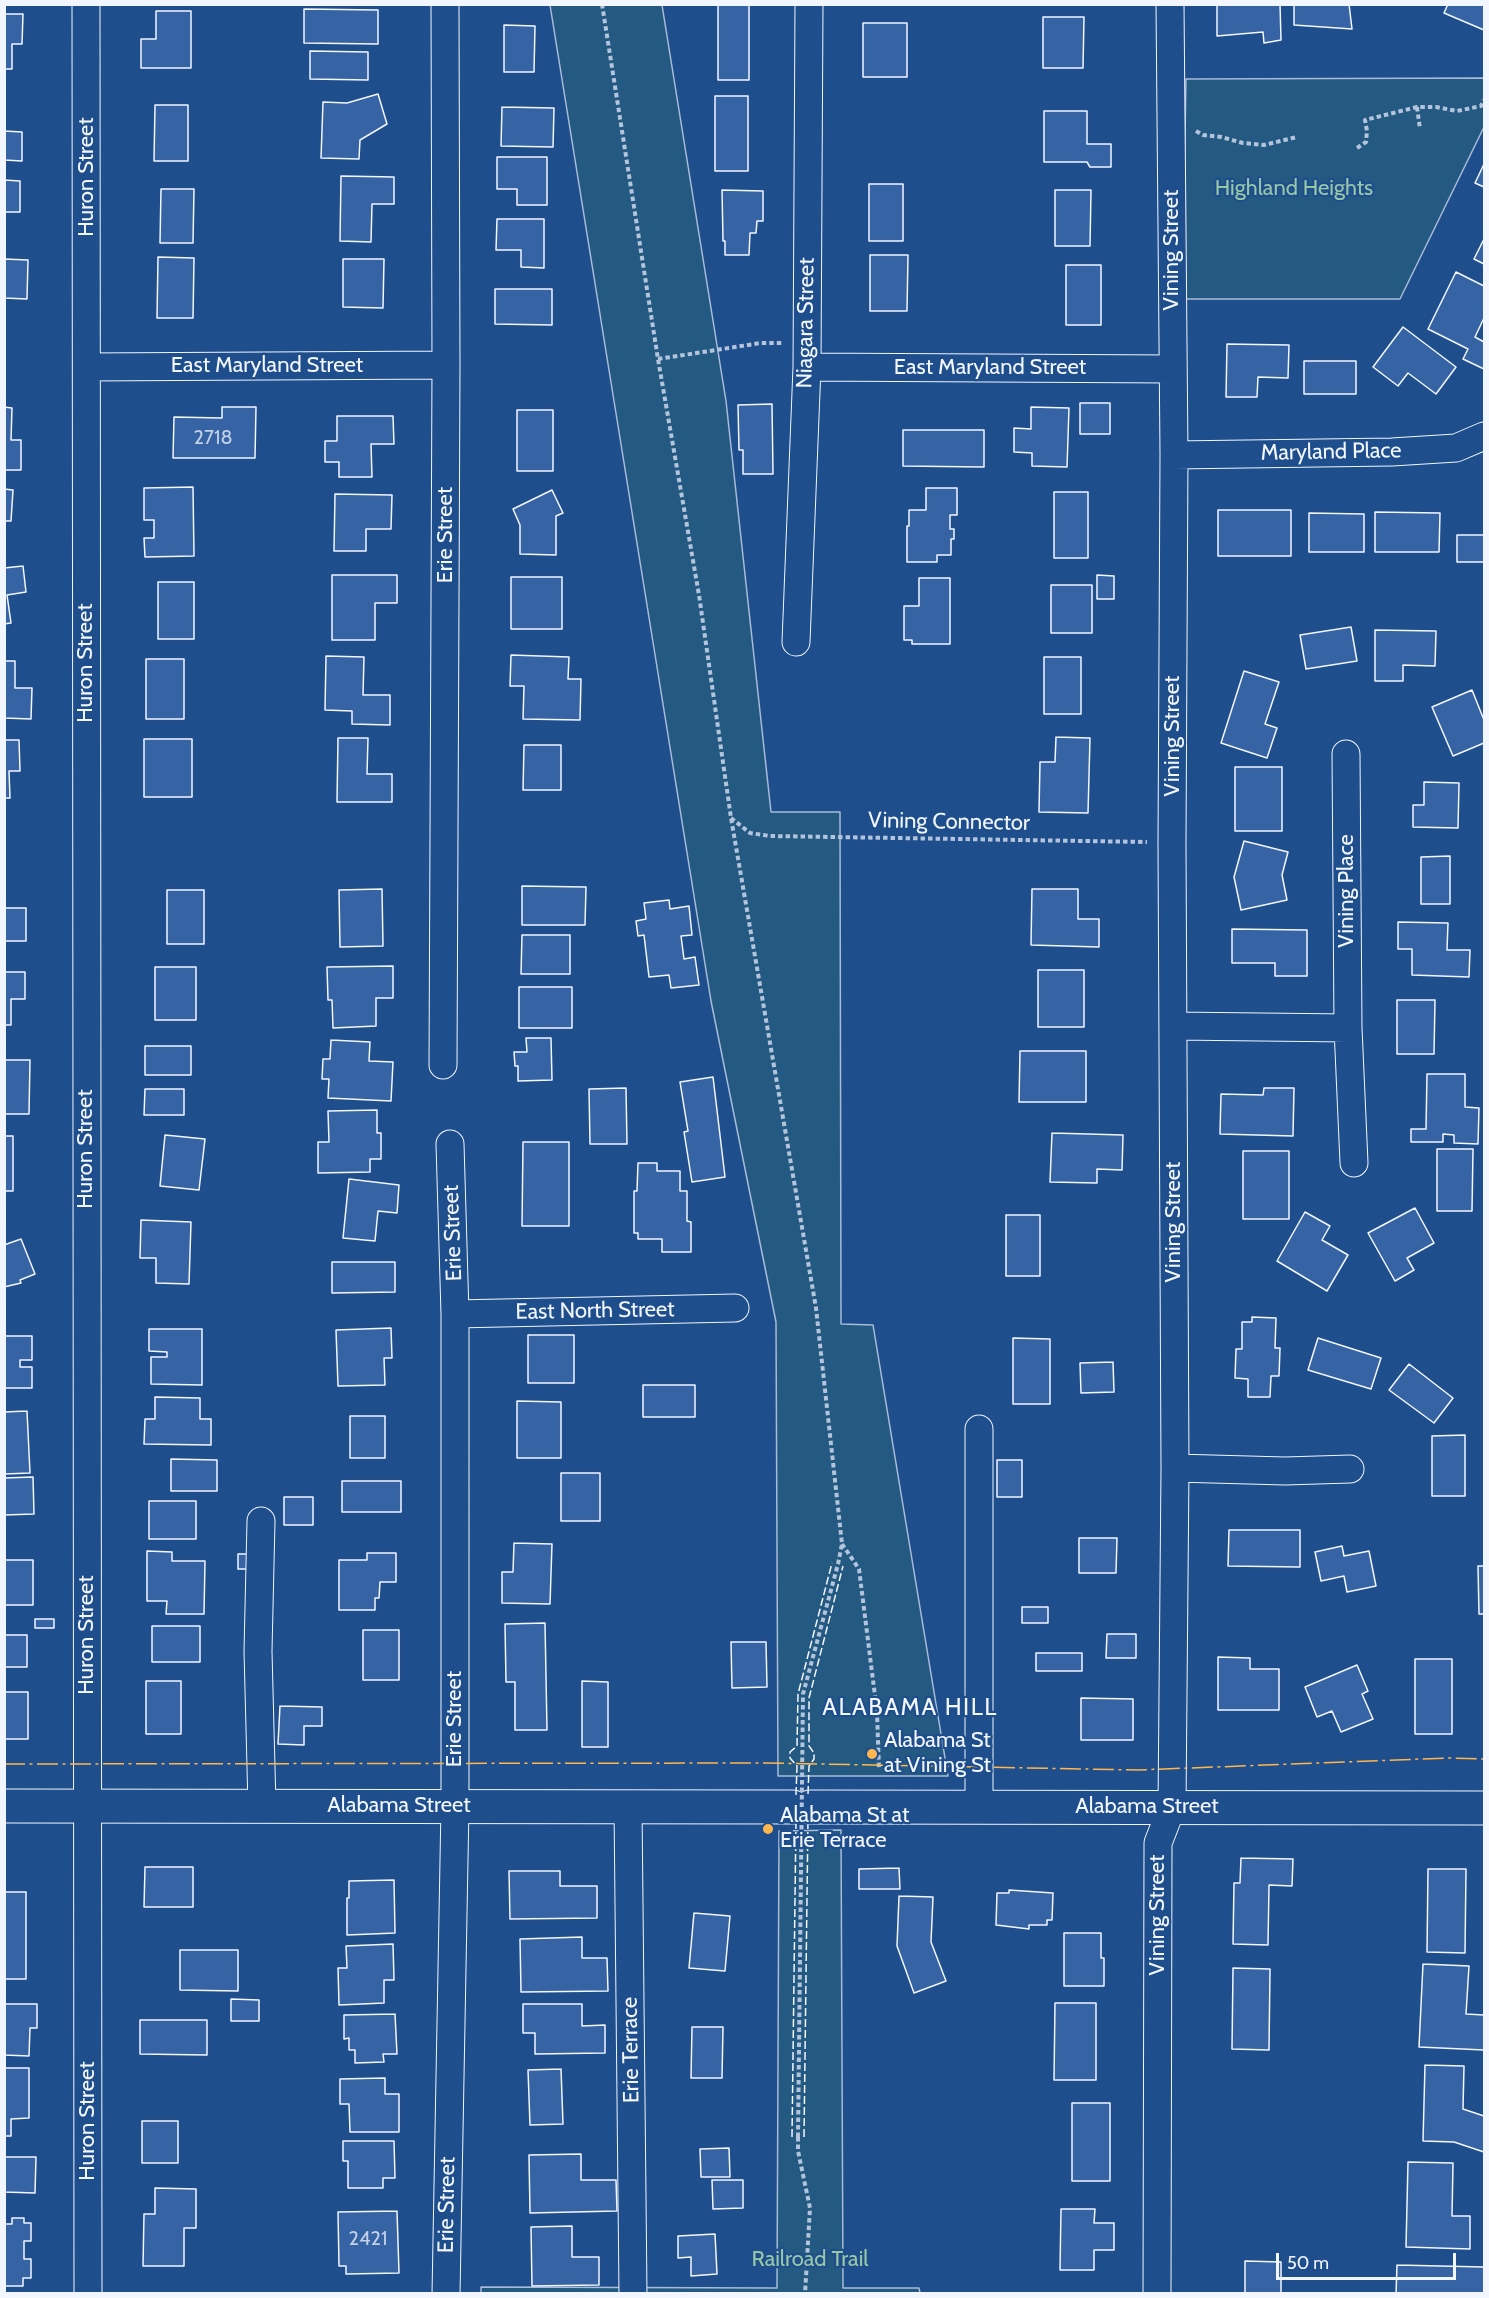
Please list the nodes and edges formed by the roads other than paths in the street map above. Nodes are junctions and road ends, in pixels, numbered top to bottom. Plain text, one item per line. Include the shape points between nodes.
1 (86, 4) edge
2 (445, 4) edge
3 (809, 4) edge
4 (1170, 4) edge
5 (807, 356) junction
6 (446, 365) junction
7 (87, 367) junction
8 (1172, 369) junction
9 (1485, 436) edge
10 (1174, 455) junction
11 (796, 642) dead end
12 (1346, 754) dead end
13 (1174, 1026) junction
14 (1348, 1028) junction
15 (443, 1065) dead end
16 (450, 1144) dead end
17 (1354, 1163) dead end
18 (735, 1308) dead end
19 (455, 1314) junction
20 (979, 1429) dead end
21 (1175, 1467) junction
22 (1350, 1469) dead end
23 (261, 1521) dead end
24 (4, 1806) edge
25 (87, 1806) junction
26 (262, 1806) junction
27 (455, 1806) junction
28 (628, 1807) junction
29 (979, 1807) junction
30 (1172, 1808) junction
31 (1485, 1808) edge
32 (88, 2294) edge
33 (446, 2294) edge
34 (633, 2294) edge
35 (1157, 2294) edge

1 - 7 street, Huron Street
2 - 6 street, Erie Street
3 - 5 street, Niagara Street
4 - 8 street, Vining Street
5 - 8 street, East Maryland Street
5 - 11 street, Niagara Street
6 - 7 street, East Maryland Street
6 - 15 street, Erie Street
7 - 25 street, Huron Street
8 - 10 street, Vining Street
9 - 10 street, Maryland Place via 1456,448 1392,452
10 - 13 street, Vining Street
12 - 14 street, Vining Place
13 - 14 street
13 - 21 street, Vining Street
14 - 17 street, Vining Place
16 - 19 street, Erie Street
18 - 19 street, East North Street
19 - 27 street, Erie Street
20 - 29 street
21 - 22 street
21 - 30 street, Vining Street
23 - 26 street via 258,1651
24 - 25 main road, Alabama Street
25 - 26 main road, Alabama Street
25 - 32 street, Huron Street
26 - 27 main road, Alabama Street
27 - 28 main road, Alabama Street
27 - 33 street, Erie Street
28 - 29 main road, Alabama Street
28 - 34 street, Erie Terrace
29 - 30 main road, Alabama Street
30 - 31 main road, Alabama Street
30 - 35 street, Vining Street via 1158,1843

